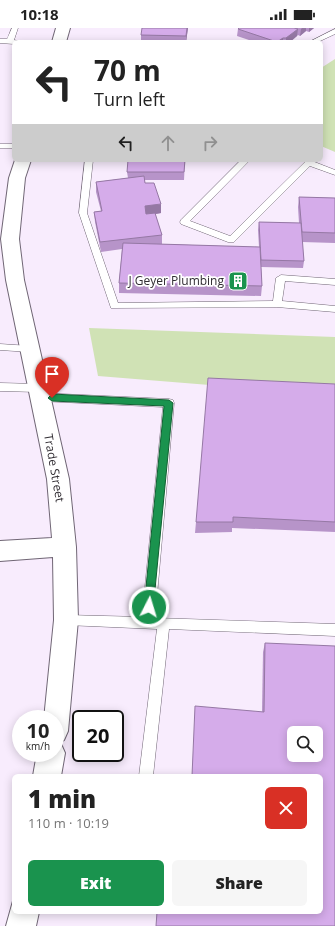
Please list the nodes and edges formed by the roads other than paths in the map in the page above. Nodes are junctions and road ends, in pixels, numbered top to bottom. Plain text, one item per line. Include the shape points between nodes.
1 (15, 28) edge
2 (63, 28) edge
3 (335, 31) edge
4 (60, 40) edge
5 (317, 40) edge
6 (0, 41) edge
7 (10, 42) joint
8 (0, 146) edge
9 (12, 146) edge
10 (22, 162) edge
11 (89, 162) edge
12 (244, 162) edge
13 (305, 162) edge
14 (335, 173) edge
15 (5, 239) edge
16 (335, 282) edge
17 (277, 304) junction
18 (335, 310) edge
19 (0, 347) edge
20 (30, 349) junction
21 (0, 387) edge
22 (39, 392) junction
23 (64, 547) junction
24 (0, 551) edge
25 (66, 620) junction
26 (148, 623) junction
27 (164, 624) junction
28 (335, 630) edge
29 (58, 710) edge
30 (49, 762) edge
31 (47, 774) edge
32 (146, 774) edge
33 (24, 914) edge
34 (21, 926) edge

1 - 7 lane
2 - 4 street
3 - 5 lane
6 - 7 lane
8 - 9 lane
10 - 15 street, Trade Street
11 - 17 lane via 83,213 114,306
12 - 13 lane via 184,222 232,240
13 - 14 lane
15 - 20 street, Trade Street
16 - 17 lane via 281,278
17 - 18 lane
19 - 20 lane
20 - 22 street, Trade Street
21 - 22 lane
22 - 23 street, Trade Street via 58,479
22 - 26 lane via 169,403
23 - 24 street
23 - 25 street, Trade Street
25 - 26 lane
25 - 29 street, Trade Street
26 - 27 lane
27 - 28 lane
27 - 32 lane
30 - 31 street
33 - 34 street

